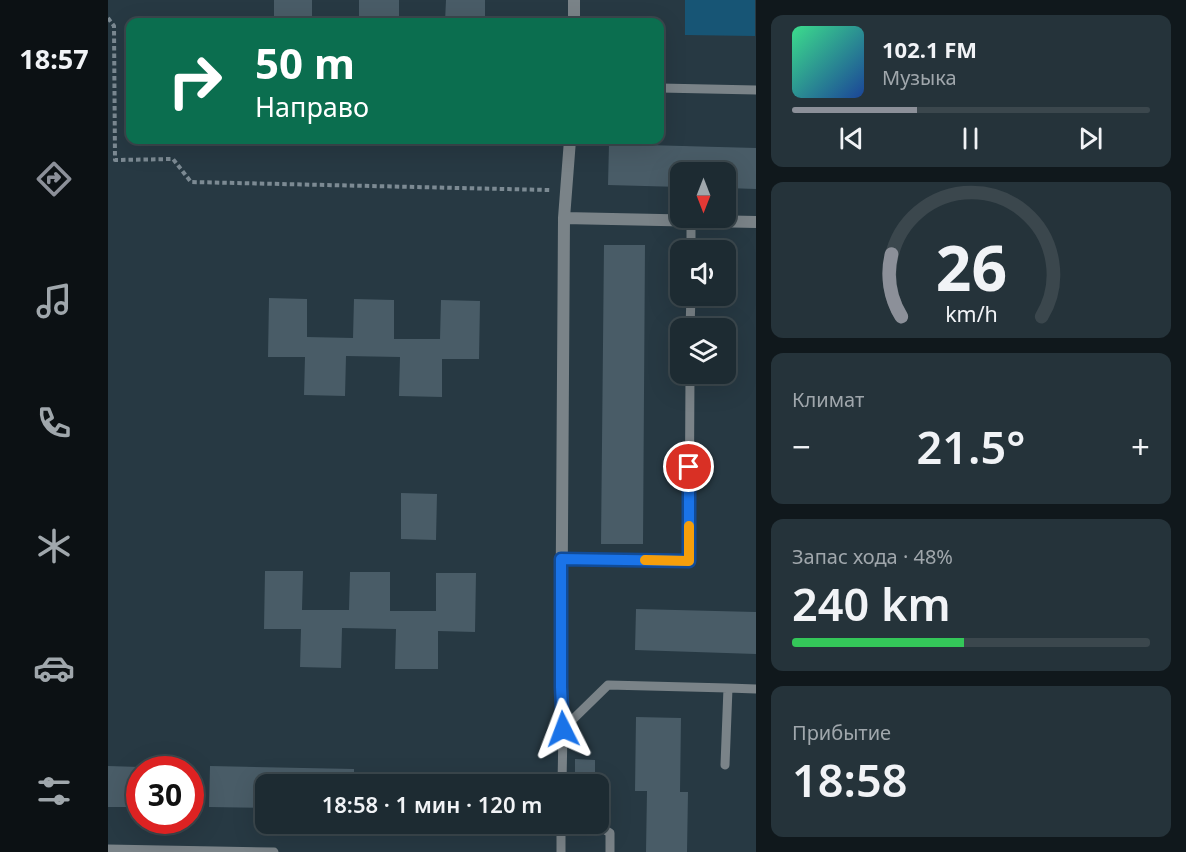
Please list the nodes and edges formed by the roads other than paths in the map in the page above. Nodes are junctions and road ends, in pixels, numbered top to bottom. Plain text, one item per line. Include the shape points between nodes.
1 (574, 0) edge
2 (574, 18) edge
3 (664, 88) edge
4 (756, 90) edge
5 (570, 144) edge
6 (564, 218) junction
7 (670, 220) edge
8 (736, 221) edge
9 (756, 222) edge
10 (690, 384) edge
11 (561, 559) junction
12 (728, 688) junction
13 (756, 689) edge
14 (563, 729) junction
15 (725, 765) dead end
16 (562, 774) edge
17 (609, 832) edge
18 (561, 834) edge
19 (108, 849) edge
20 (274, 852) edge
21 (561, 852) edge
22 (610, 852) edge

1 - 2 street
3 - 4 lane
5 - 6 street
6 - 7 street
6 - 11 street
8 - 9 street
10 - 11 lane via 689,561
11 - 14 street
12 - 13 lane
12 - 14 lane via 608,685
12 - 15 lane
14 - 16 lane
17 - 22 lane
18 - 21 lane
19 - 20 lane

